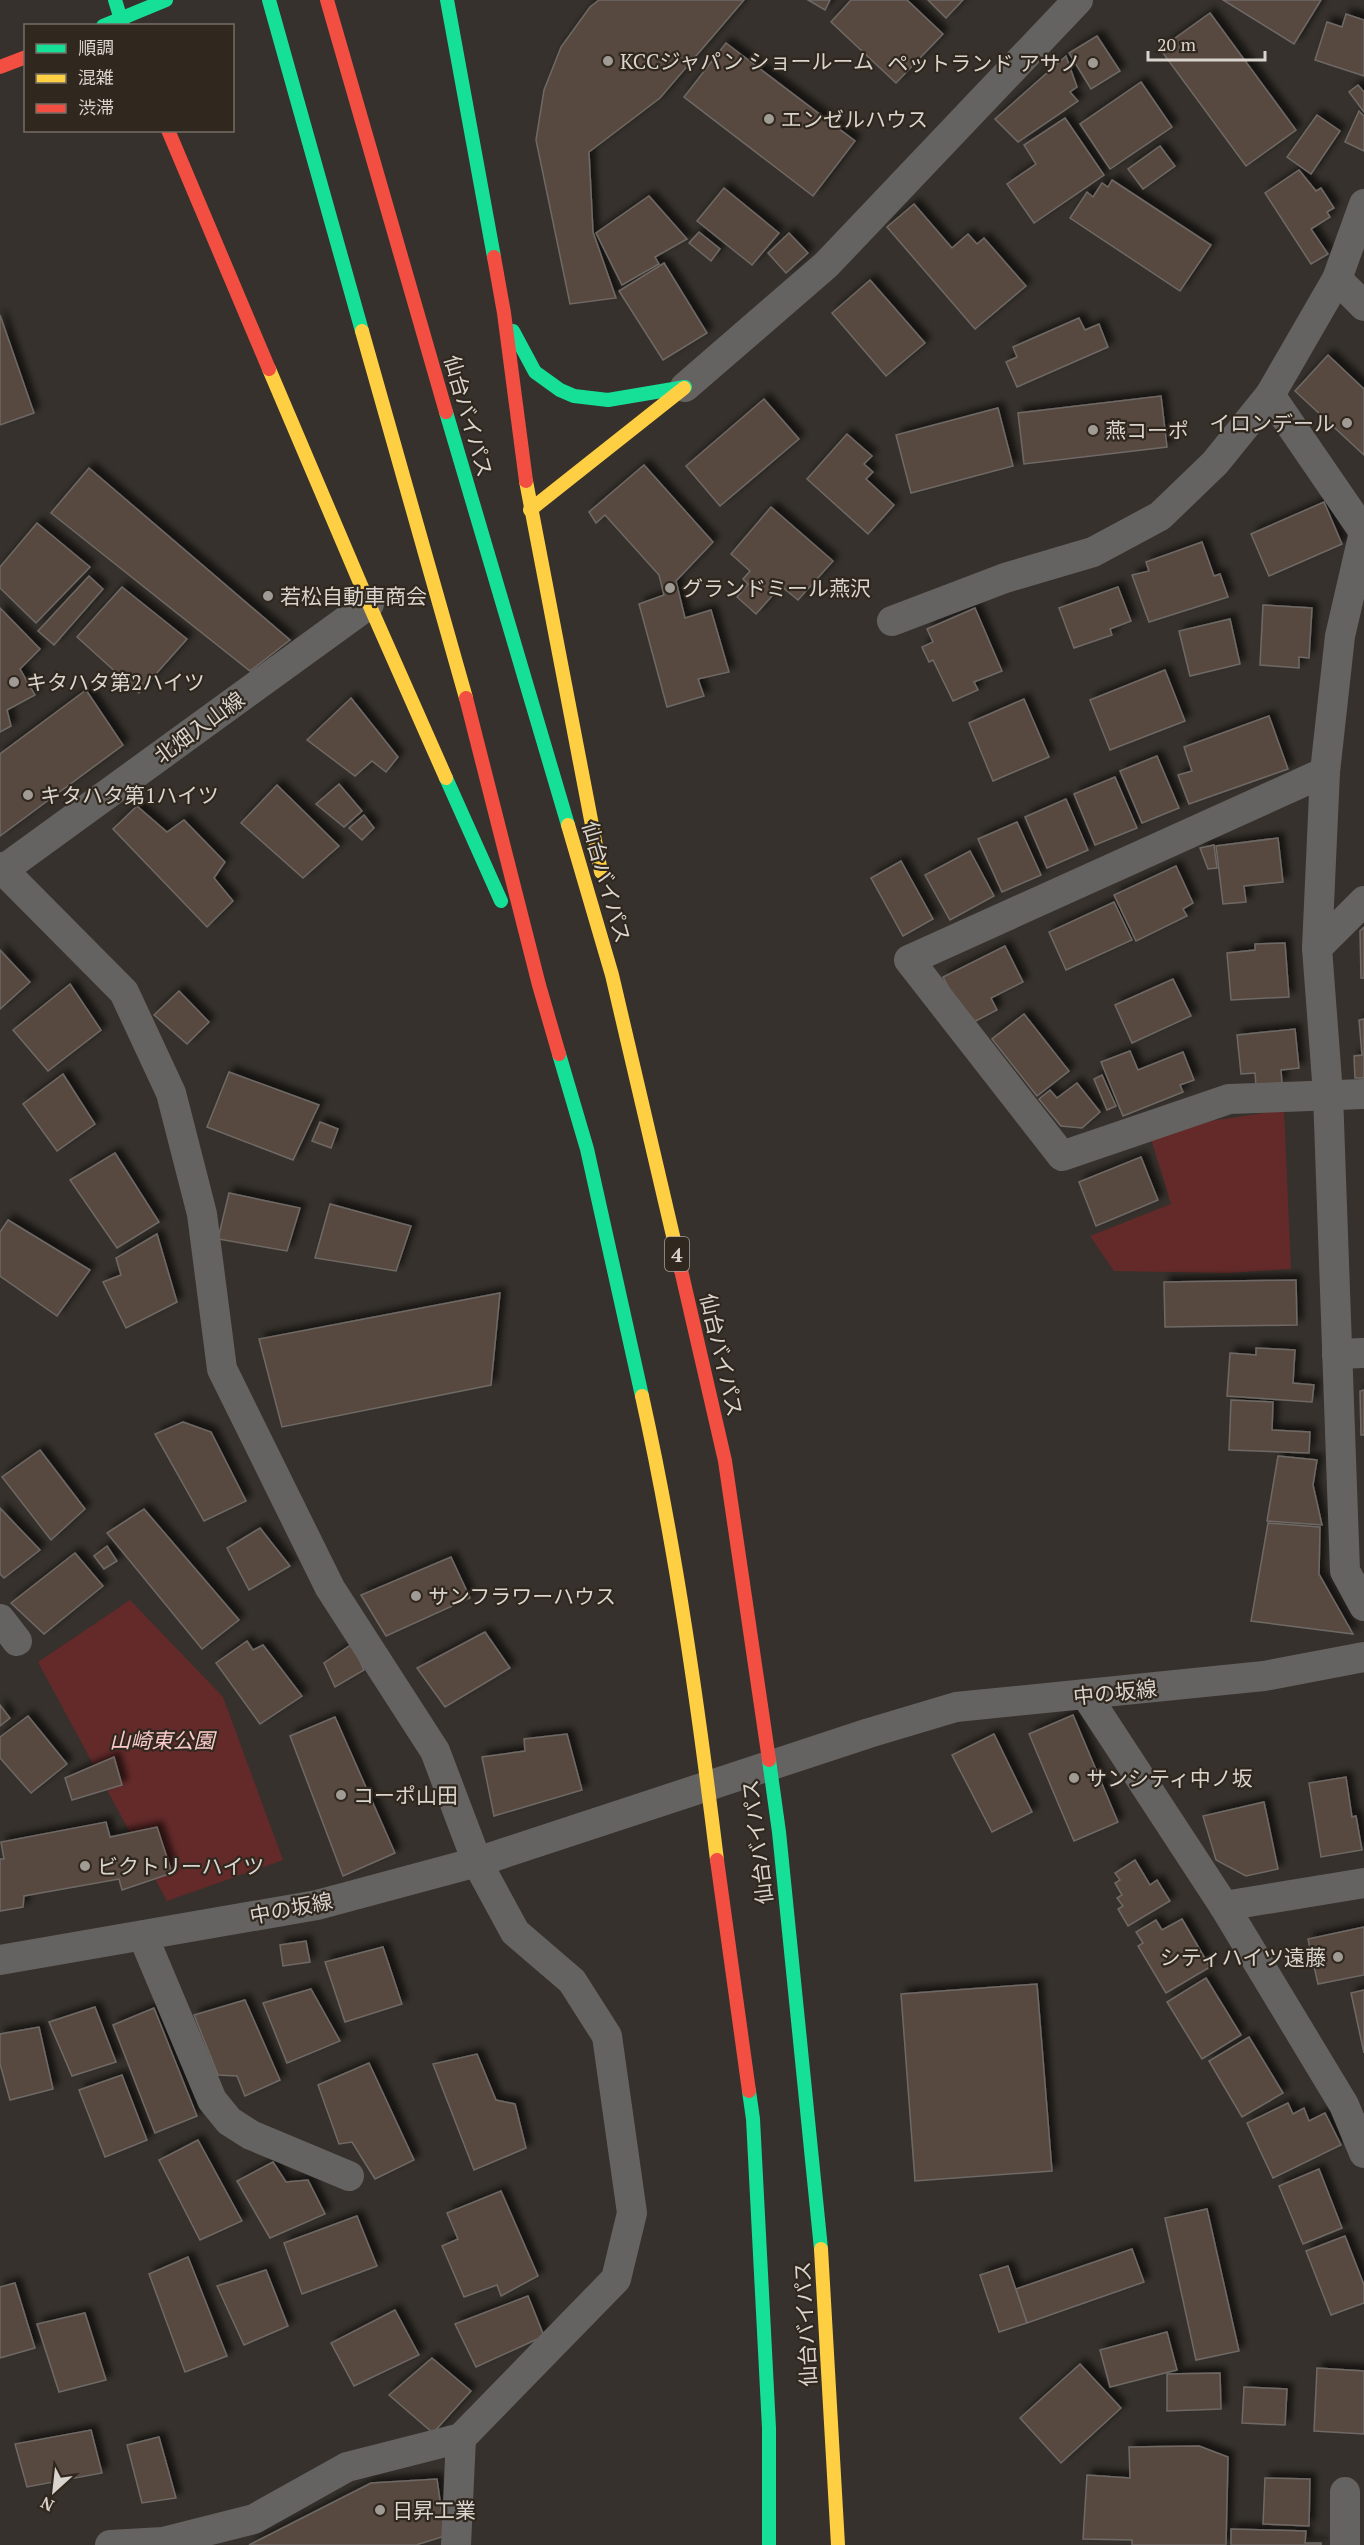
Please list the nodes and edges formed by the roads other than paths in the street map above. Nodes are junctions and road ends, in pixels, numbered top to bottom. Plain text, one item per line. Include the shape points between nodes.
1 (115, 0) edge
2 (166, 0) edge
3 (269, 0) edge
4 (327, 0) edge
5 (447, 0) edge
6 (1078, 0) edge
7 (122, 22) edge
8 (24, 58) edge
9 (0, 67) edge
10 (169, 132) edge
11 (1364, 204) edge
12 (1336, 279) junction
13 (1364, 306) edge
14 (504, 313) junction
15 (685, 387) junction
16 (1270, 394) junction
17 (530, 510) junction
18 (369, 604) junction
19 (892, 621) dead end
20 (1325, 772) junction
21 (1, 870) edge
22 (1364, 901) edge
23 (1317, 948) junction
24 (612, 975) junction
25 (539, 985) junction
26 (1328, 1094) junction
27 (1364, 1094) edge
28 (1350, 1353) edge
29 (1364, 1606) edge
30 (1364, 1657) edge
31 (1086, 1695) junction
32 (477, 1862) junction
33 (1364, 1883) edge
34 (1224, 1906) junction
35 (142, 1936) junction
36 (0, 1960) edge
37 (1354, 2103) edge
38 (1364, 2153) edge
39 (349, 2176) dead end
40 (461, 2438) junction
41 (1345, 2492) dead end
42 (110, 2545) edge
43 (456, 2545) edge
44 (769, 2545) edge
45 (838, 2545) edge
46 (1345, 2545) edge

1 - 7 main road
2 - 7 main road
3 - 25 main road, 仙台バイパス via 458,669
4 - 24 main road, 仙台バイパス / 4
5 - 14 main road
6 - 15 street via 826,265
8 - 9 main road
10 - 18 main road
11 - 12 street
12 - 13 street
12 - 16 street
14 - 15 main road via 535,372 574,396 608,400
14 - 17 main road
15 - 17 main road
16 - 19 street via 1215,463 1160,516 1093,552 1005,578
16 - 20 street via 1364,532 1340,636
17 - 24 main road via 603,888
18 - 21 street, 北畑入山線
18 - 25 main road
20 - 23 street
20 - 26 street via 909,960 1062,1156 1229,1099
21 - 32 street via 124,992 171,1093 202,1214 222,1369 330,1588 435,1752
22 - 23 street
23 - 26 street
24 - 45 main road, 仙台バイパス / 4 via 725,1461 771,1774 821,2241
25 - 44 main road, 仙台バイパス via 587,1149 653,1446 698,1705 753,2119 769,2428
26 - 27 street
26 - 28 street
28 - 29 street via 1345,1571
30 - 31 street, 中の坂線 via 1264,1676
31 - 32 street, 中の坂線 via 956,1707
31 - 34 street
32 - 35 street, 中の坂線 via 317,1905
32 - 40 street via 514,1932 572,1981 607,2036 633,2213 616,2279
33 - 34 street
34 - 37 street
35 - 36 street, 中の坂線
35 - 39 street via 212,2100 229,2121 251,2135
37 - 38 street
40 - 42 street via 347,2467 254,2519 163,2542
40 - 43 street
41 - 46 street

